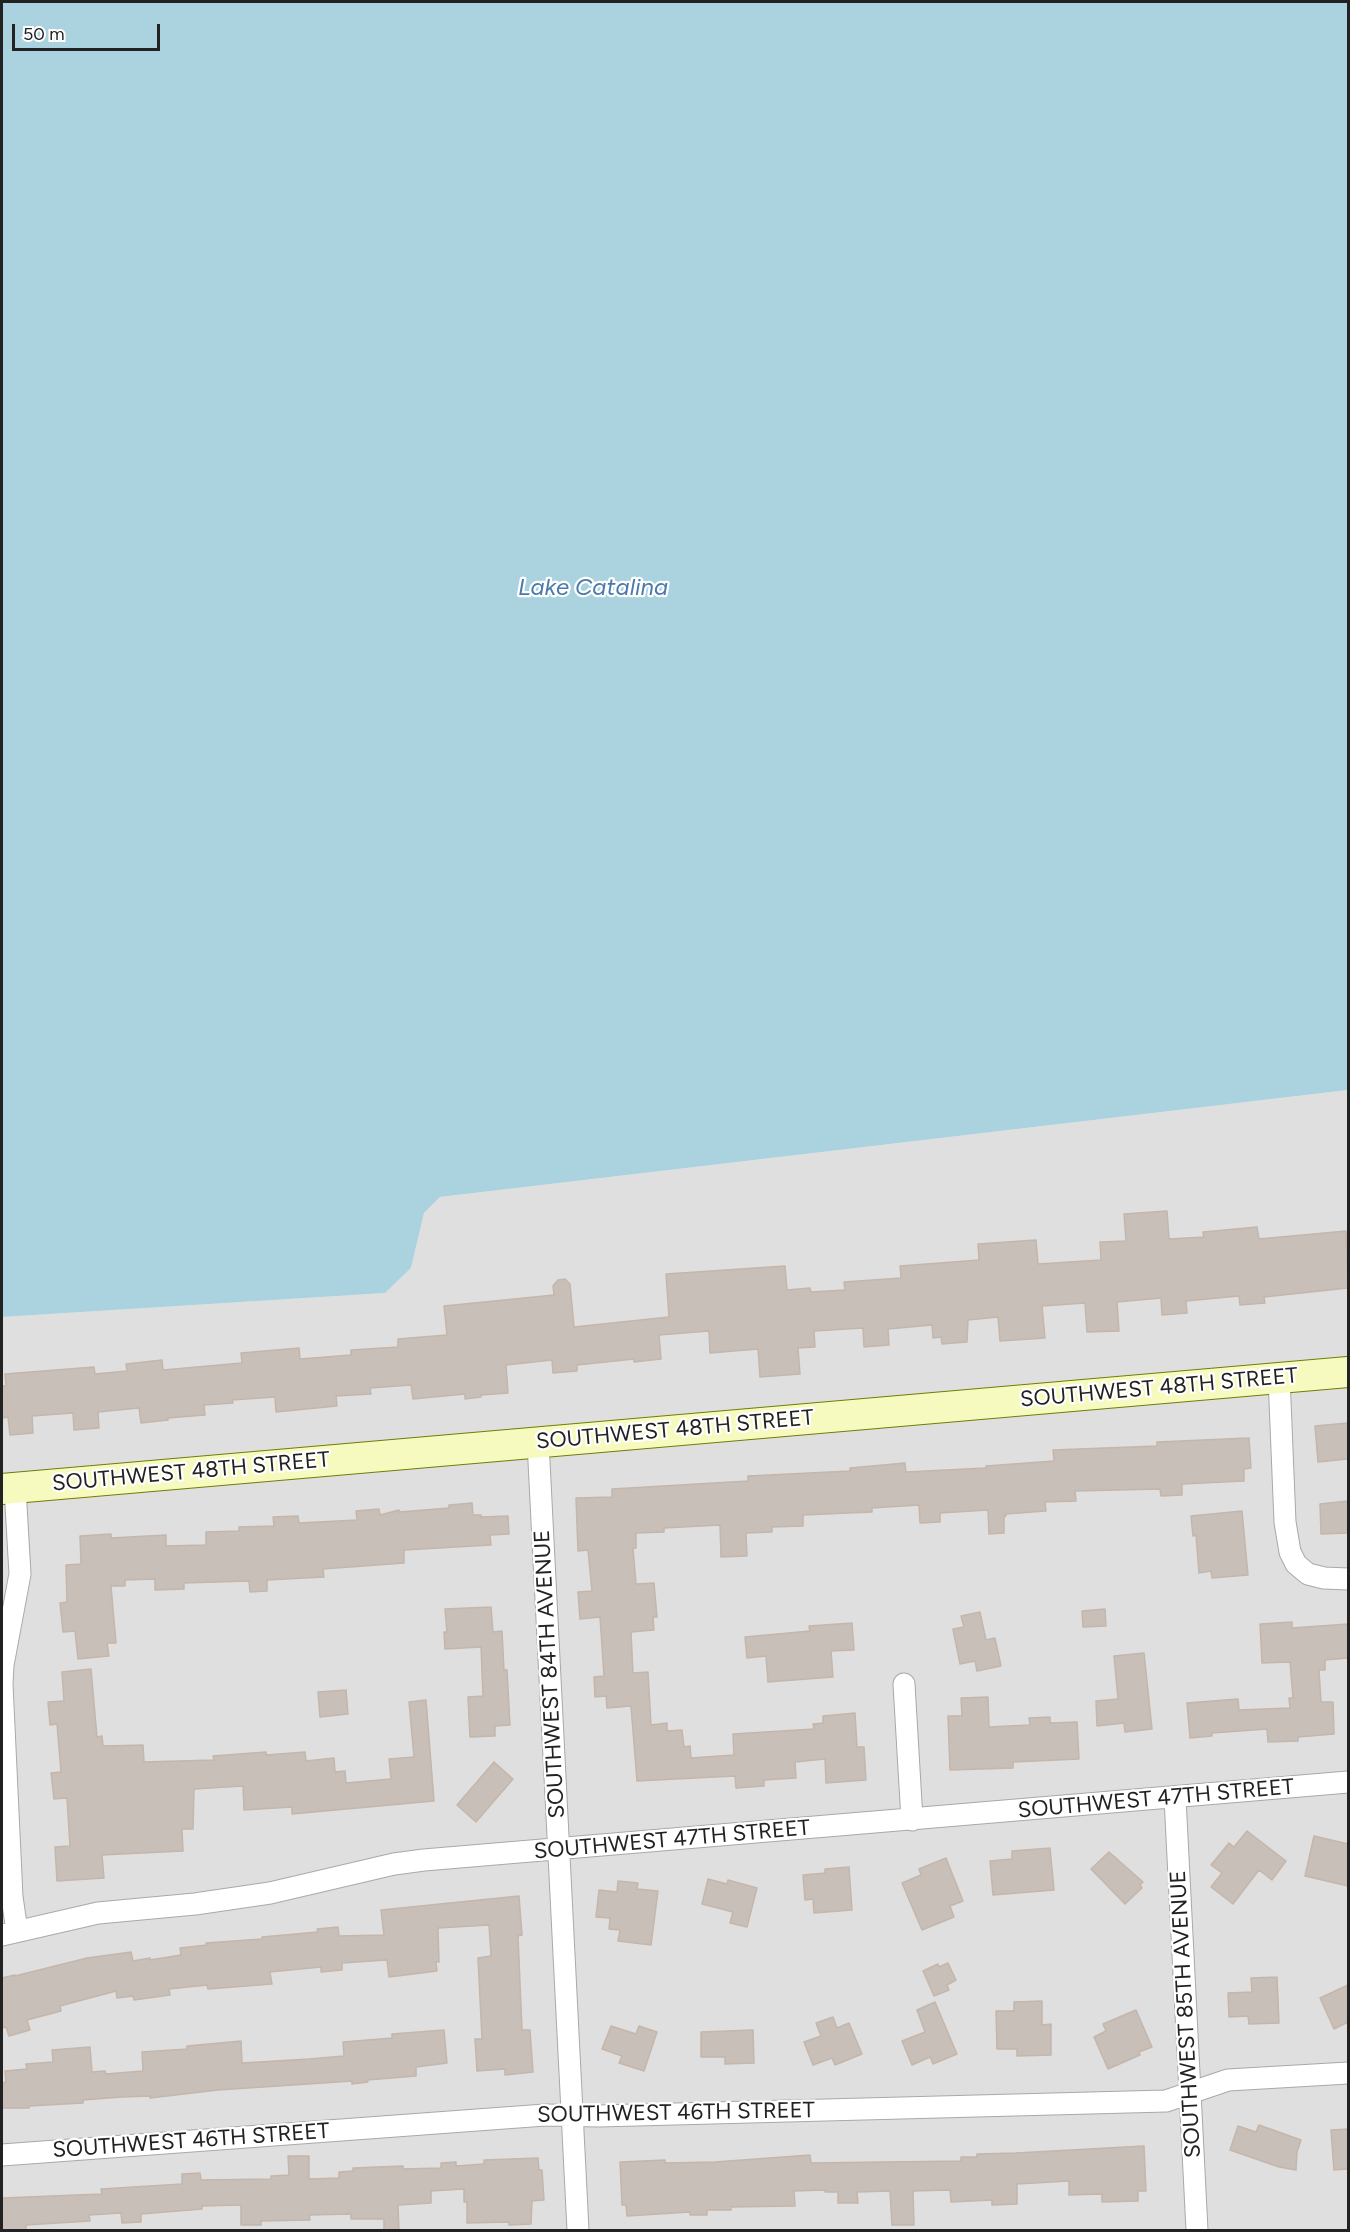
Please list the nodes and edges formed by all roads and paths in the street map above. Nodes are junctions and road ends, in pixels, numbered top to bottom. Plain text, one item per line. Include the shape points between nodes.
1 (1348, 1372) edge
2 (1279, 1377) junction
3 (538, 1442) junction
4 (8, 1488) edge
5 (1348, 1579) edge
6 (904, 1684) dead end
7 (2, 1728) edge
8 (1348, 1782) edge
9 (1175, 1798) junction
10 (912, 1820) junction
11 (559, 1850) junction
12 (9, 1933) edge
13 (1348, 2073) edge
14 (1190, 2092) junction
15 (572, 2116) junction
16 (2, 2155) edge
17 (578, 2230) edge
18 (1197, 2230) edge

1 - 2 street, SOUTHWEST 48TH STREET
2 - 3 street, SOUTHWEST 48TH STREET
2 - 5 street via 1285,1522 1290,1552 1302,1570 1316,1576
3 - 4 street, SOUTHWEST 48TH STREET
3 - 11 street, SOUTHWEST 84TH AVENUE
4 - 7 street via 20,1574 3,1665
6 - 10 street
7 - 12 street via 12,1897
8 - 9 street, SOUTHWEST 47TH STREET
9 - 10 street, SOUTHWEST 47TH STREET
9 - 14 street, SOUTHWEST 85TH AVENUE
10 - 11 street, SOUTHWEST 47TH STREET
11 - 12 street, SOUTHWEST 47TH STREET via 404,1863 261,1895 98,1913
11 - 15 street, SOUTHWEST 84TH AVENUE
13 - 14 street, SOUTHWEST 46TH STREET via 1228,2080
14 - 15 street, SOUTHWEST 46TH STREET via 1166,2101
14 - 18 street, SOUTHWEST 85TH AVENUE
15 - 16 street, SOUTHWEST 46TH STREET
15 - 17 street, SOUTHWEST 84TH AVENUE

